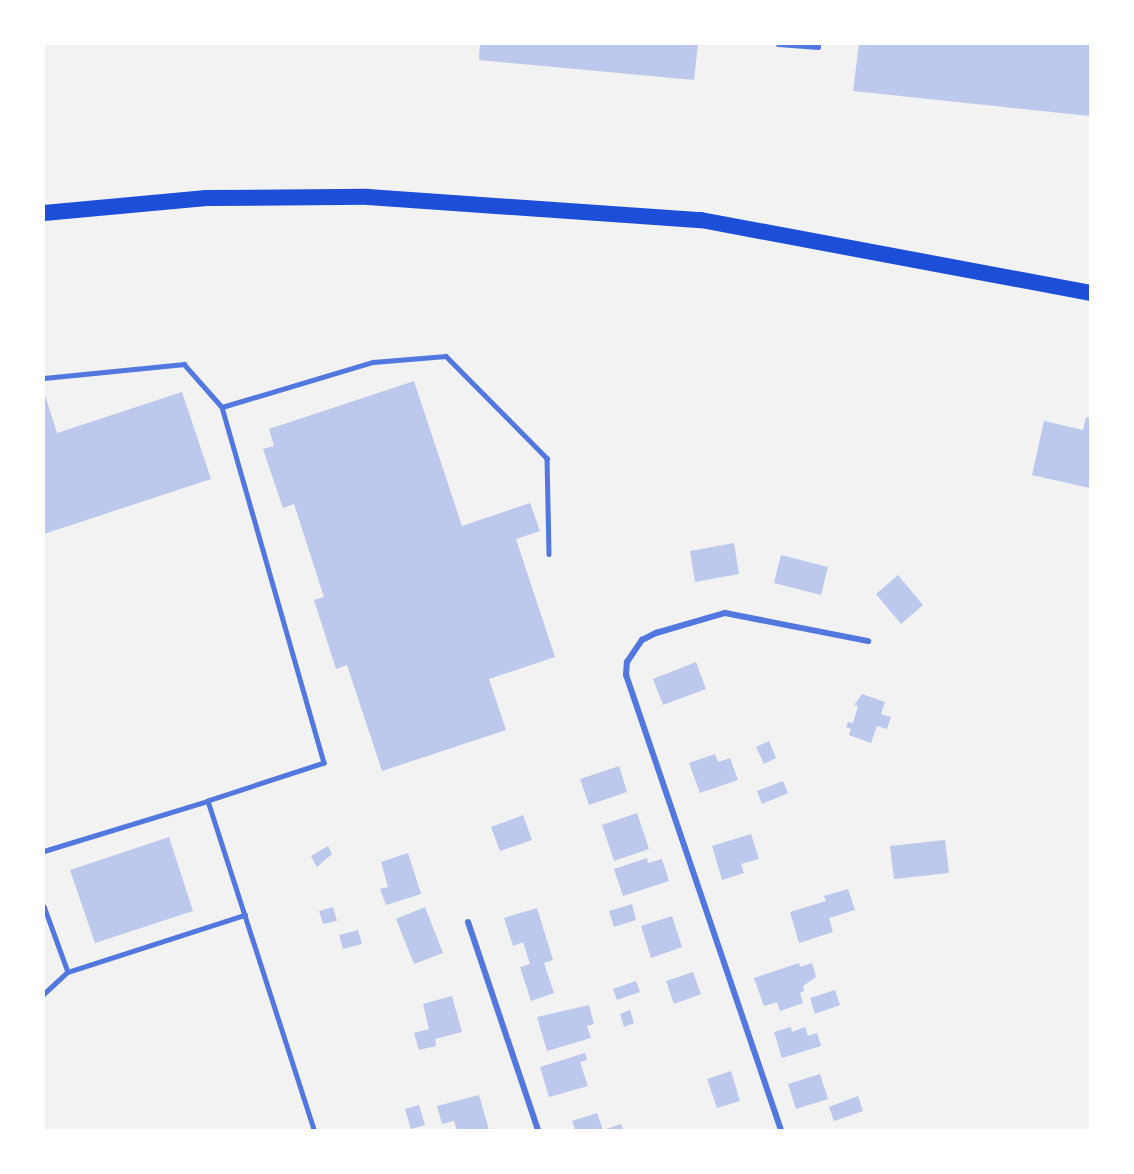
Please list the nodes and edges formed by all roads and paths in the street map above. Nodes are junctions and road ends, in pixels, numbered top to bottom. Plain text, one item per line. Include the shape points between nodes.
1 (778, 44) edge
2 (818, 44) edge
3 (44, 213) edge
4 (1090, 293) edge
5 (44, 378) edge
6 (222, 407) junction
7 (549, 554) dead end
8 (868, 642) dead end
9 (208, 801) junction
10 (44, 851) edge
11 (44, 906) edge
12 (245, 915) junction
13 (468, 922) dead end
14 (68, 972) junction
15 (44, 994) edge
16 (314, 1131) edge
17 (538, 1131) edge
18 (781, 1131) edge

1 - 2 lane
3 - 4 highway via 206,198 368,197 689,219
5 - 6 lane via 184,364
6 - 7 lane via 373,362 446,356 547,458
6 - 9 lane via 324,763
8 - 18 street via 725,613 642,640 627,662 626,675
9 - 10 lane
9 - 12 lane
11 - 14 lane
12 - 14 lane
12 - 16 lane
13 - 17 street
14 - 15 lane

